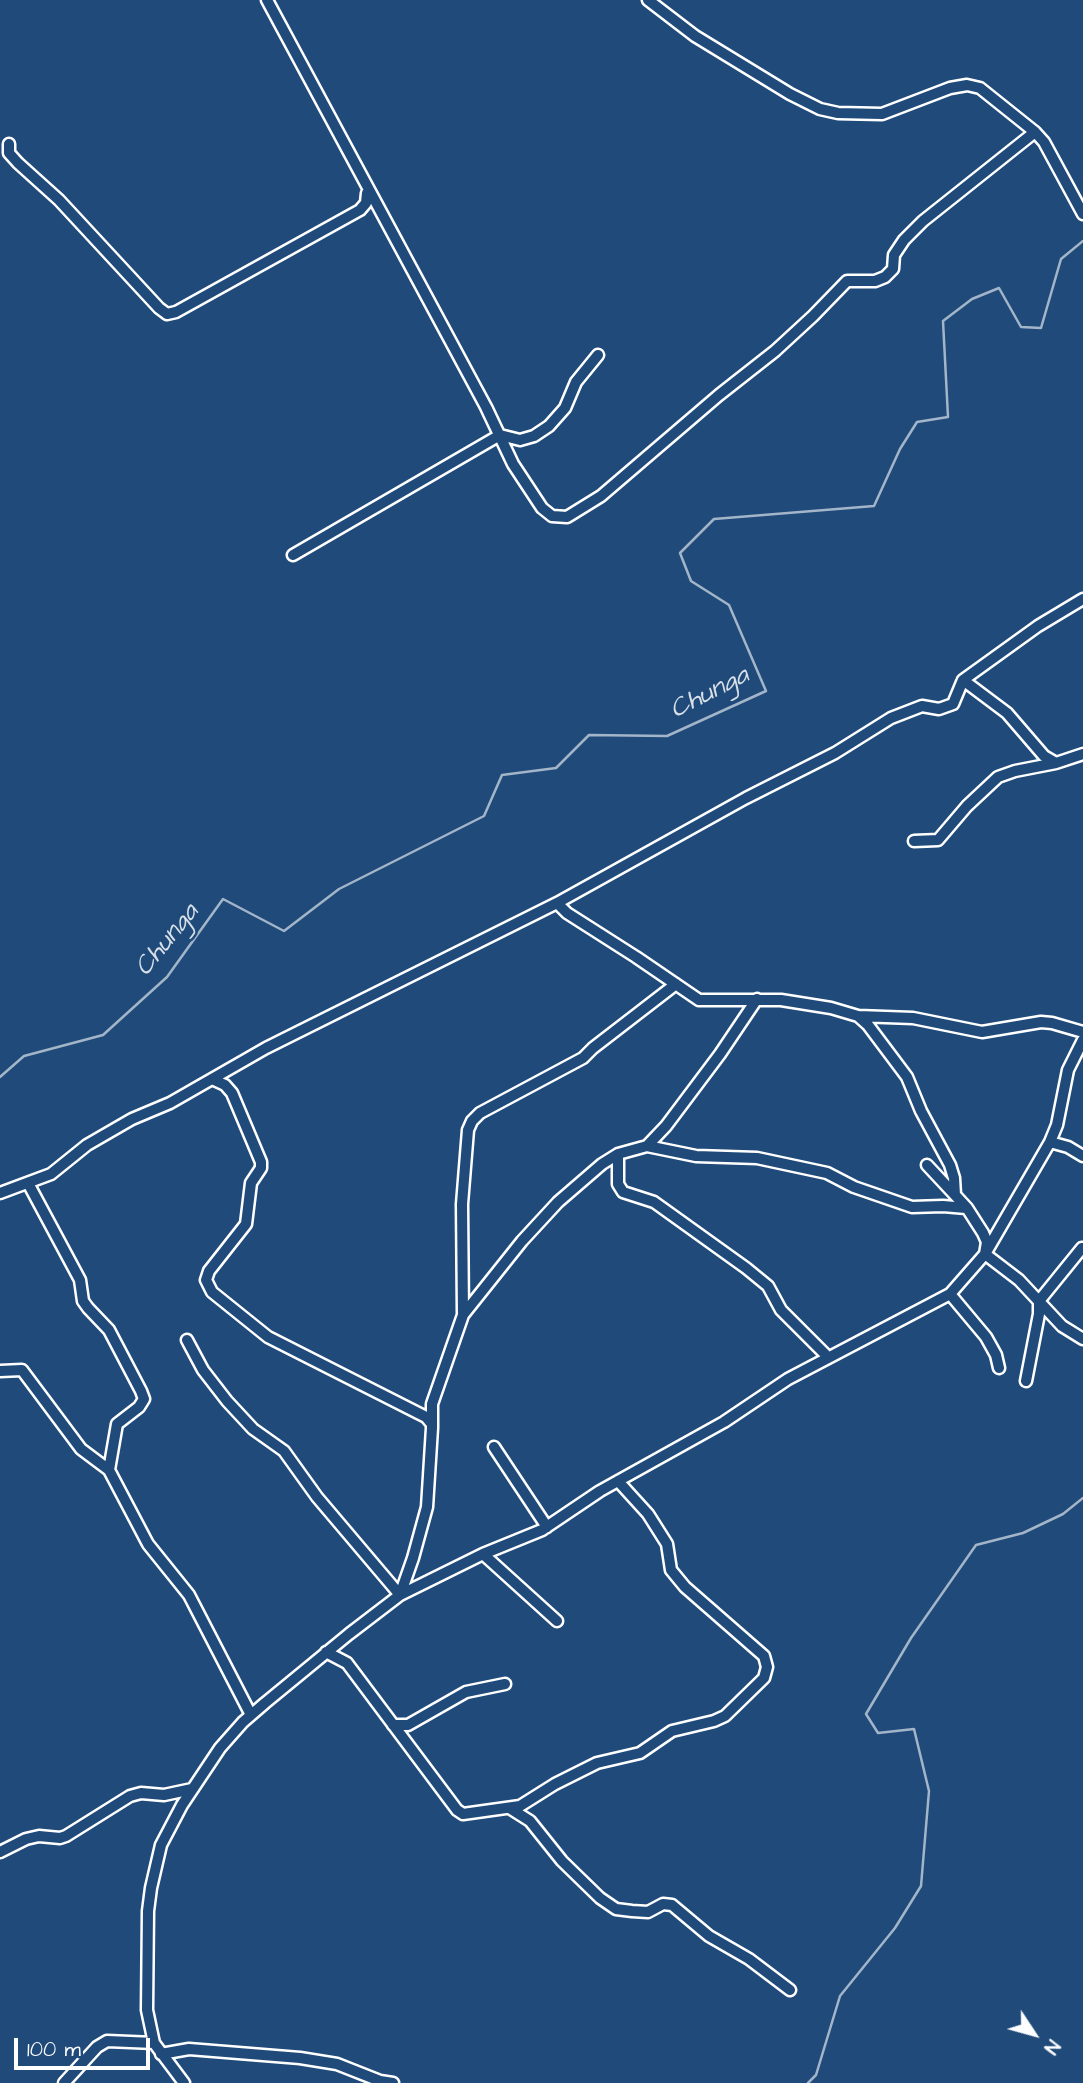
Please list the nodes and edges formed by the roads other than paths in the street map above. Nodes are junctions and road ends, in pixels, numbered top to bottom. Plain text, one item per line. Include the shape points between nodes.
1 (267, 0) edge
2 (648, 0) edge
3 (1035, 132) junction
4 (9, 144) dead end
5 (366, 187) junction
6 (1083, 190) edge
7 (1076, 202) junction
8 (1083, 215) edge
9 (597, 355) dead end
10 (500, 435) junction
11 (293, 555) dead end
12 (1083, 599) edge
13 (963, 680) junction
14 (1083, 754) edge
15 (1056, 763) junction
16 (914, 841) dead end
17 (557, 903) junction
18 (676, 984) junction
19 (757, 999) junction
20 (858, 1016) junction
21 (1083, 1032) edge
22 (1083, 1040) edge
23 (212, 1079) junction
24 (1050, 1142) junction
25 (647, 1146) junction
26 (618, 1154) junction
27 (1083, 1156) edge
28 (927, 1165) dead end
29 (27, 1183) junction
30 (0, 1192) edge
31 (954, 1195) junction
32 (967, 1208) junction
33 (1082, 1248) edge
34 (985, 1254) junction
35 (950, 1294) junction
36 (1039, 1301) junction
37 (463, 1315) junction
38 (187, 1339) dead end
39 (1083, 1339) edge
40 (828, 1357) junction
41 (0, 1360) edge
42 (999, 1368) dead end
43 (1, 1371) edge
44 (1026, 1381) dead end
45 (431, 1423) junction
46 (494, 1447) dead end
47 (108, 1470) junction
48 (618, 1481) junction
49 (547, 1527) junction
50 (484, 1554) junction
51 (400, 1595) junction
52 (557, 1621) dead end
53 (326, 1652) junction
54 (505, 1684) dead end
55 (251, 1715) junction
56 (394, 1725) junction
57 (192, 1789) junction
58 (511, 1809) junction
59 (0, 1852) edge
60 (790, 1990) dead end
61 (154, 2043) junction
62 (161, 2054) junction
63 (64, 2083) edge
64 (184, 2083) edge
65 (393, 2083) edge

1 - 5 street
2 - 3 street via 695,36 820,109 882,114 967,85 990,94
3 - 7 street
3 - 10 street via 923,220 894,255 893,269 885,278 847,281 775,351 601,496 567,517 552,516 542,508
4 - 5 street via 9,153 18,163 167,314 360,210 367,200
5 - 10 street
6 - 7 street
7 - 8 street
9 - 10 street via 549,426 520,440
10 - 11 street
12 - 13 street
13 - 15 street via 1007,713 1033,746
13 - 17 street via 953,704 939,709 922,705 891,718
14 - 15 street
15 - 16 street via 998,777 946,834 938,840
17 - 18 street
17 - 23 street
18 - 19 street via 699,1000
18 - 37 street via 583,1058 472,1121 462,1204
19 - 20 street via 805,1003
19 - 25 street
20 - 21 street via 913,1018 982,1032 1041,1022
20 - 31 street via 907,1077 950,1165
22 - 24 street via 1068,1070
23 - 29 street via 132,1119 87,1145 51,1174
23 - 45 street via 232,1093 261,1162 251,1183 246,1224 209,1271 206,1280 212,1292 268,1337
24 - 27 street
24 - 34 street
25 - 26 street
25 - 32 street via 696,1156 757,1158 827,1173 912,1207
26 - 37 street via 558,1202
26 - 40 street via 618,1184 623,1192 654,1202 746,1268 768,1286 782,1310
28 - 31 street
29 - 30 street
29 - 47 street via 80,1280 83,1301 108,1330 142,1391 139,1407 117,1424
31 - 32 street
32 - 34 street via 987,1242
33 - 36 street
34 - 35 street
34 - 36 street
35 - 40 street
35 - 42 street via 986,1337
36 - 39 street via 1062,1326
36 - 44 street
37 - 45 street via 432,1404
38 - 51 street via 227,1401 253,1429 284,1451
40 - 48 street
41 - 43 street
43 - 47 street via 22,1370 81,1449
45 - 51 street via 427,1507
46 - 49 street
47 - 55 street via 148,1544 189,1595
48 - 49 street
48 - 58 street via 667,1544 671,1570 685,1587 764,1656 764,1678 725,1716 672,1731 640,1753 597,1763
49 - 50 street
50 - 51 street
50 - 52 street
51 - 53 street
53 - 55 street
53 - 56 street via 347,1663
54 - 56 street via 466,1692 408,1725
55 - 57 street via 220,1748
56 - 58 street via 457,1810 463,1814
57 - 59 street via 130,1796 66,1836 26,1839
57 - 61 street via 161,1845 151,1888 147,2010
58 - 60 street via 530,1821 562,1861 616,1909 648,1912 672,1905 709,1936
61 - 62 street
61 - 63 street via 107,2041
62 - 64 street
62 - 65 street via 188,2049 300,2058 337,2064

